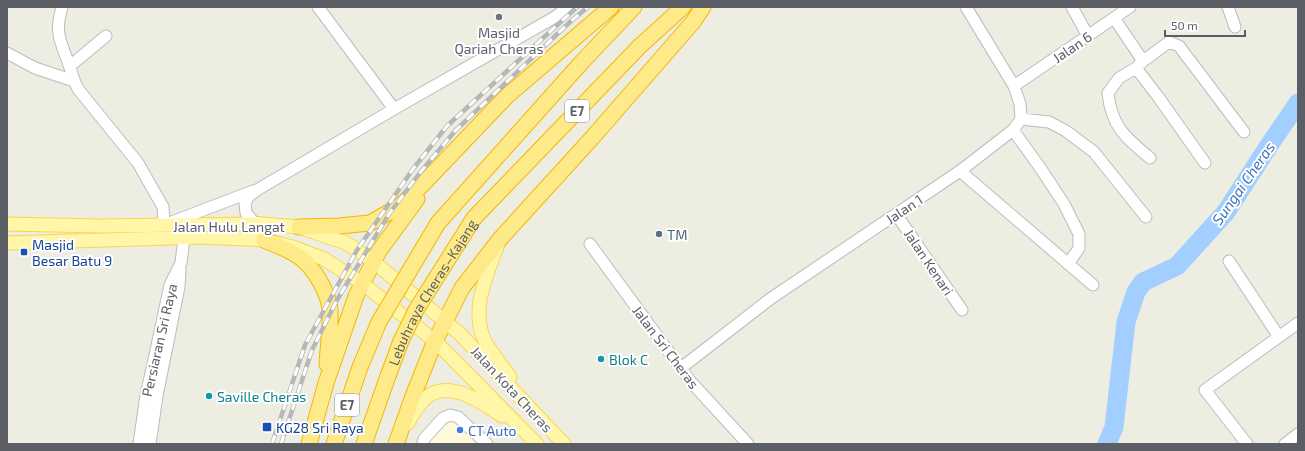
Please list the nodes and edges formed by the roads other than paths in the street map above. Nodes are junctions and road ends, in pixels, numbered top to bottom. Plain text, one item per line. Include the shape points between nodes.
1 (62, 7) edge
2 (318, 7) edge
3 (568, 7) edge
4 (611, 7) edge
5 (634, 7) edge
6 (683, 7) edge
7 (703, 7) edge
8 (966, 7) edge
9 (1072, 7) edge
10 (1130, 7) edge
11 (1228, 7) edge
12 (1114, 18) junction
13 (1235, 27) dead end
14 (106, 36) dead end
15 (1088, 36) junction
16 (7, 53) edge
17 (1140, 64) junction
18 (70, 66) junction
19 (74, 81) junction
20 (1014, 86) junction
21 (394, 109) junction
22 (1021, 119) junction
23 (1013, 130) junction
24 (1244, 132) dead end
25 (1150, 158) dead end
26 (443, 163) junction
27 (1205, 163) dead end
28 (960, 171) junction
29 (257, 190) junction
30 (896, 214) junction
31 (1146, 217) dead end
32 (7, 224) edge
33 (263, 224) junction
34 (164, 225) junction
35 (299, 227) junction
36 (184, 238) junction
37 (500, 239) junction
38 (264, 240) junction
39 (7, 243) edge
40 (590, 244) dead end
41 (373, 261) junction
42 (1229, 261) dead end
43 (181, 263) junction
44 (1068, 264) junction
45 (362, 283) junction
46 (1093, 284) dead end
47 (962, 310) dead end
48 (445, 321) junction
49 (1298, 323) edge
50 (1279, 337) junction
51 (435, 341) junction
52 (680, 368) junction
53 (326, 383) junction
54 (536, 414) junction
55 (522, 429) junction
56 (1298, 434) edge
57 (398, 440) edge
58 (423, 442) dead end
59 (140, 444) edge
60 (150, 444) edge
61 (309, 444) edge
62 (334, 444) edge
63 (364, 444) edge
64 (487, 444) edge
65 (537, 444) edge
66 (564, 444) edge
67 (748, 444) edge
68 (1247, 444) edge
69 (1285, 444) edge

1 - 18 street via 58,34
2 - 21 street
3 - 21 street via 555,17
4 - 26 highway via 508,95
5 - 62 highway, Lebuhraya Cheras–Kajang / E7, bridge via 438,223 379,322 360,367
6 - 63 highway, Lebuhraya Cheras–Kajang / E7, bridge via 640,46 474,218 416,310 401,341
7 - 37 highway via 693,22 597,132
8 - 20 street
9 - 15 street
10 - 12 street, Jalan 6
11 - 13 street
12 - 15 street, Jalan 6
12 - 17 street
14 - 18 street
15 - 20 street, Jalan 6
16 - 19 street via 35,68
17 - 24 street via 1169,42 1179,46
17 - 25 street via 1118,78 1108,93 1109,106 1128,141
17 - 27 street
18 - 19 street
19 - 34 street via 138,163 163,207
20 - 22 street via 1020,104
21 - 29 street
22 - 23 street, Jalan 1
22 - 31 street via 1049,122 1094,152
23 - 28 street, Jalan 1
23 - 44 street via 1064,204 1079,234 1078,248
26 - 35 highway via 400,206 370,224
26 - 41 highway
28 - 30 street, Jalan 1
28 - 44 street
29 - 33 street via 248,196 245,203 246,213 253,221
29 - 34 street
30 - 47 street, Jalan Kenari
30 - 52 street, Jalan 1 via 770,299
32 - 34 main road, Jalan Hulu Langat
33 - 34 main road, Jalan Hulu Langat
33 - 35 main road, Jalan Hulu Langat
35 - 41 main road, Jalan Hulu Langat via 346,244
36 - 38 main road, Jalan Hulu Langat
36 - 39 main road, Jalan Hulu Langat
36 - 43 street, Persiaran Sri Raya
37 - 48 highway via 462,288
37 - 54 main road via 481,296 481,326 486,343
38 - 45 main road, Jalan Hulu Langat via 293,247 324,259
38 - 53 highway via 302,259 322,282 330,307
40 - 52 street, Jalan Sri Cheras
41 - 45 highway
41 - 48 main road, Jalan Hulu Langat
42 - 50 street
43 - 59 street, Persiaran Sri Raya via 170,285 146,395
43 - 60 street, Persiaran Sri Raya via 179,287
44 - 46 street
45 - 51 main road, Jalan Hulu Langat
45 - 53 highway
48 - 51 highway
48 - 54 main road, Jalan Kota Cheras
49 - 50 street
50 - 68 street via 1205,390
51 - 55 main road, Jalan Kota Cheras
51 - 57 highway
52 - 67 street, Jalan Sri Cheras
53 - 61 highway
54 - 66 main road, Jalan Kota Cheras
55 - 57 main road via 469,396 446,391 428,396 415,410
55 - 65 main road, Jalan Kota Cheras
56 - 69 street
58 - 64 street via 443,418 450,415 458,417

